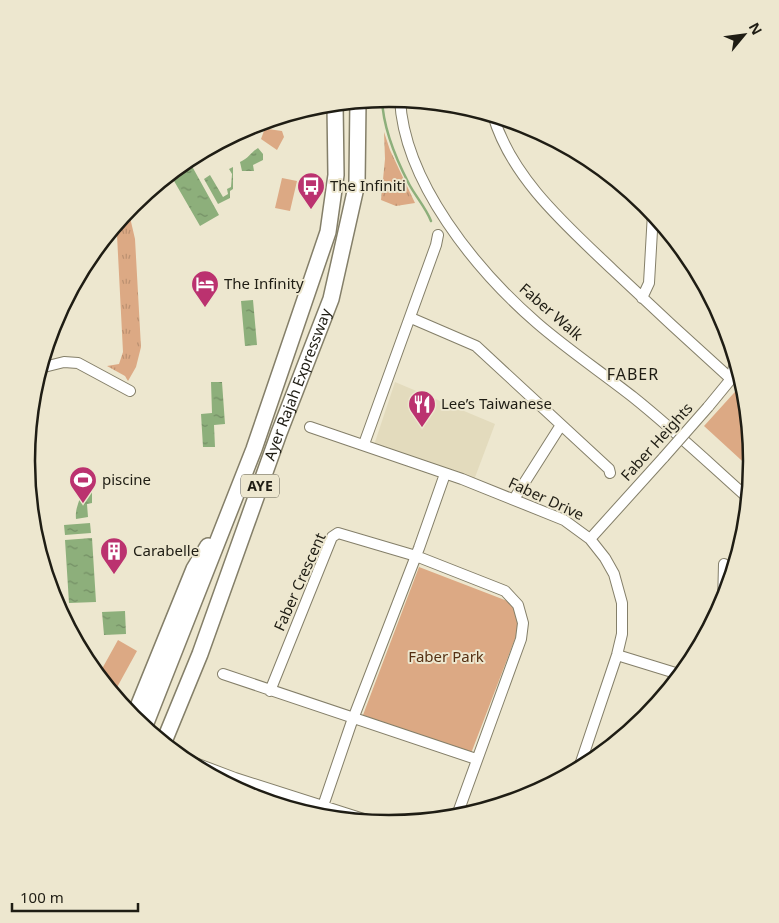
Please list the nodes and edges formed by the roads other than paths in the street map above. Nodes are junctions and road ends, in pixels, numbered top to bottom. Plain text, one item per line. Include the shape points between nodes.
1 (401, 107) edge
2 (358, 109) edge
3 (335, 111) edge
4 (497, 124) edge
5 (653, 224) edge
6 (438, 235) dead end
7 (642, 298) junction
8 (411, 318) junction
9 (48, 366) edge
10 (733, 373) edge
11 (731, 379) junction
12 (130, 391) dead end
13 (561, 425) junction
14 (310, 427) dead end
15 (364, 444) junction
16 (610, 473) dead end
17 (445, 474) junction
18 (742, 494) edge
19 (514, 499) junction
20 (228, 514) junction
21 (590, 539) junction
22 (416, 556) junction
23 (724, 564) dead end
24 (724, 579) edge
25 (617, 655) junction
26 (674, 673) edge
27 (223, 674) dead end
28 (270, 691) junction
29 (135, 708) edge
30 (354, 717) junction
31 (147, 720) edge
32 (166, 736) edge
33 (476, 759) junction
34 (582, 759) edge
35 (251, 788) edge
36 (324, 806) junction
37 (459, 809) edge
38 (345, 813) edge

1 - 18 street, Faber Walk via 404,130 417,171 442,214 475,259 536,323 634,398
2 - 32 highway, Ayer Rajah Expressway / AYE via 357,184 331,299 200,654
3 - 20 highway, Ayer Rajah Expressway / AYE via 336,175 328,232 254,449
4 - 7 street via 508,152 529,183 581,240
5 - 7 street via 650,283
6 - 8 street
7 - 11 street
8 - 13 street via 476,346
8 - 15 street
9 - 12 street via 78,363
10 - 11 street, Faber Heights
11 - 21 street, Faber Heights, bridge
13 - 16 street
13 - 19 street
14 - 15 street, Faber Drive
15 - 17 street, Faber Drive
17 - 19 street, Faber Drive
17 - 22 street
19 - 21 street, Faber Drive via 564,520
20 - 29 highway via 194,569
20 - 31 highway, Ayer Rajah Expressway / AYE
21 - 25 street, Faber Drive via 614,574 622,603 622,634
22 - 28 street, Faber Crescent via 344,534 332,537
22 - 30 street
22 - 33 street via 505,591 518,605 523,624 521,638
23 - 24 street
25 - 26 street
25 - 34 street, Faber Drive
27 - 28 street
28 - 30 street
30 - 33 street
30 - 36 street
33 - 37 street
35 - 36 street
36 - 38 street

